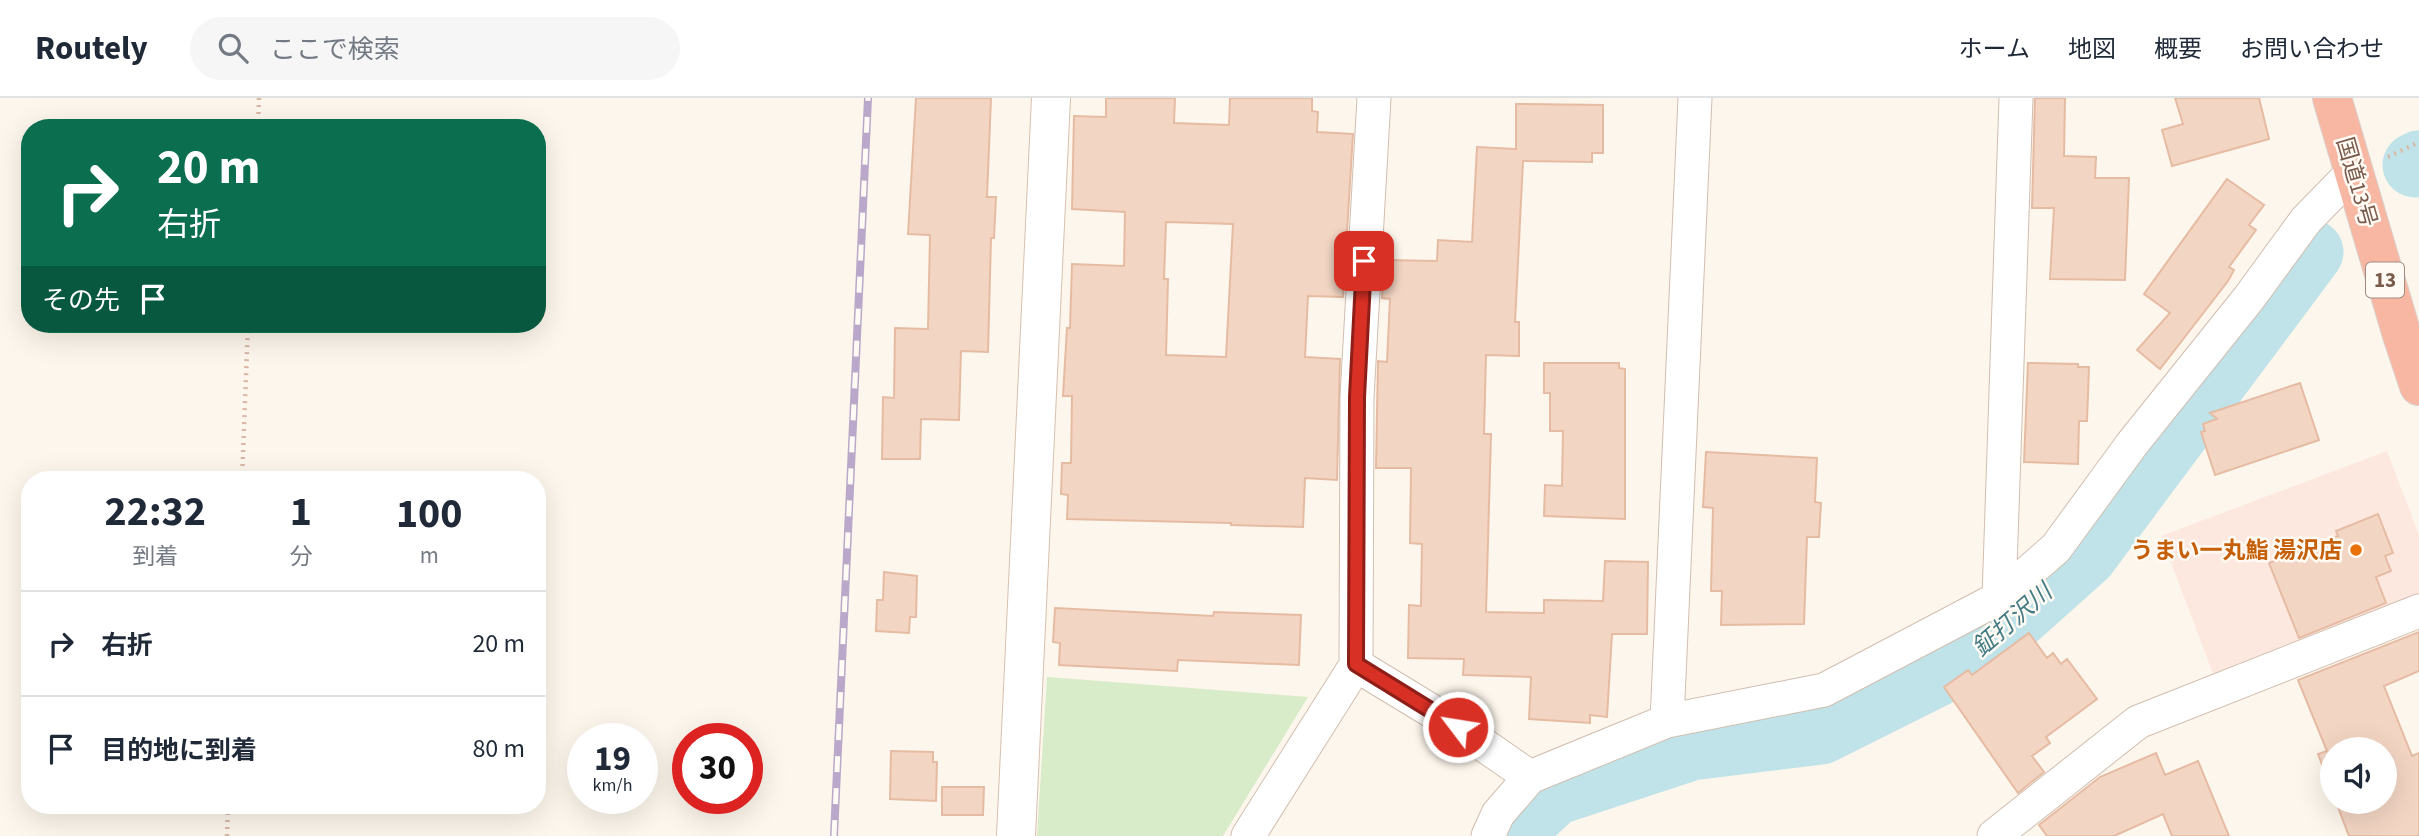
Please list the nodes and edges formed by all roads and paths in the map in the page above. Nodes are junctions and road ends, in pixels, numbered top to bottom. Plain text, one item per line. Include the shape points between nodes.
1 (259, 98) edge
2 (1051, 98) edge
3 (1374, 98) edge
4 (1695, 98) edge
5 (2016, 98) edge
6 (2332, 98) edge
7 (258, 119) edge
8 (2353, 172) junction
9 (248, 333) edge
10 (2419, 386) edge
11 (242, 471) edge
12 (1999, 598) junction
13 (2419, 611) edge
14 (1356, 664) junction
15 (1667, 721) junction
16 (1530, 777) junction
17 (228, 814) edge
18 (2031, 824) edge
19 (227, 836) edge
20 (1016, 836) edge
21 (1248, 836) edge
22 (1488, 836) edge
23 (1994, 836) edge

1 - 7 path
2 - 20 street
3 - 14 street via 1357,397
4 - 15 street
5 - 12 street
6 - 8 highway, 国道13号 / 13
8 - 10 highway, 国道13号 / 13
8 - 12 street via 2305,220 2056,548
9 - 11 path
12 - 15 street via 1824,690
13 - 18 street via 2138,722
14 - 16 street
14 - 21 street
15 - 16 street
16 - 22 street via 1498,814
17 - 19 path
18 - 23 street

